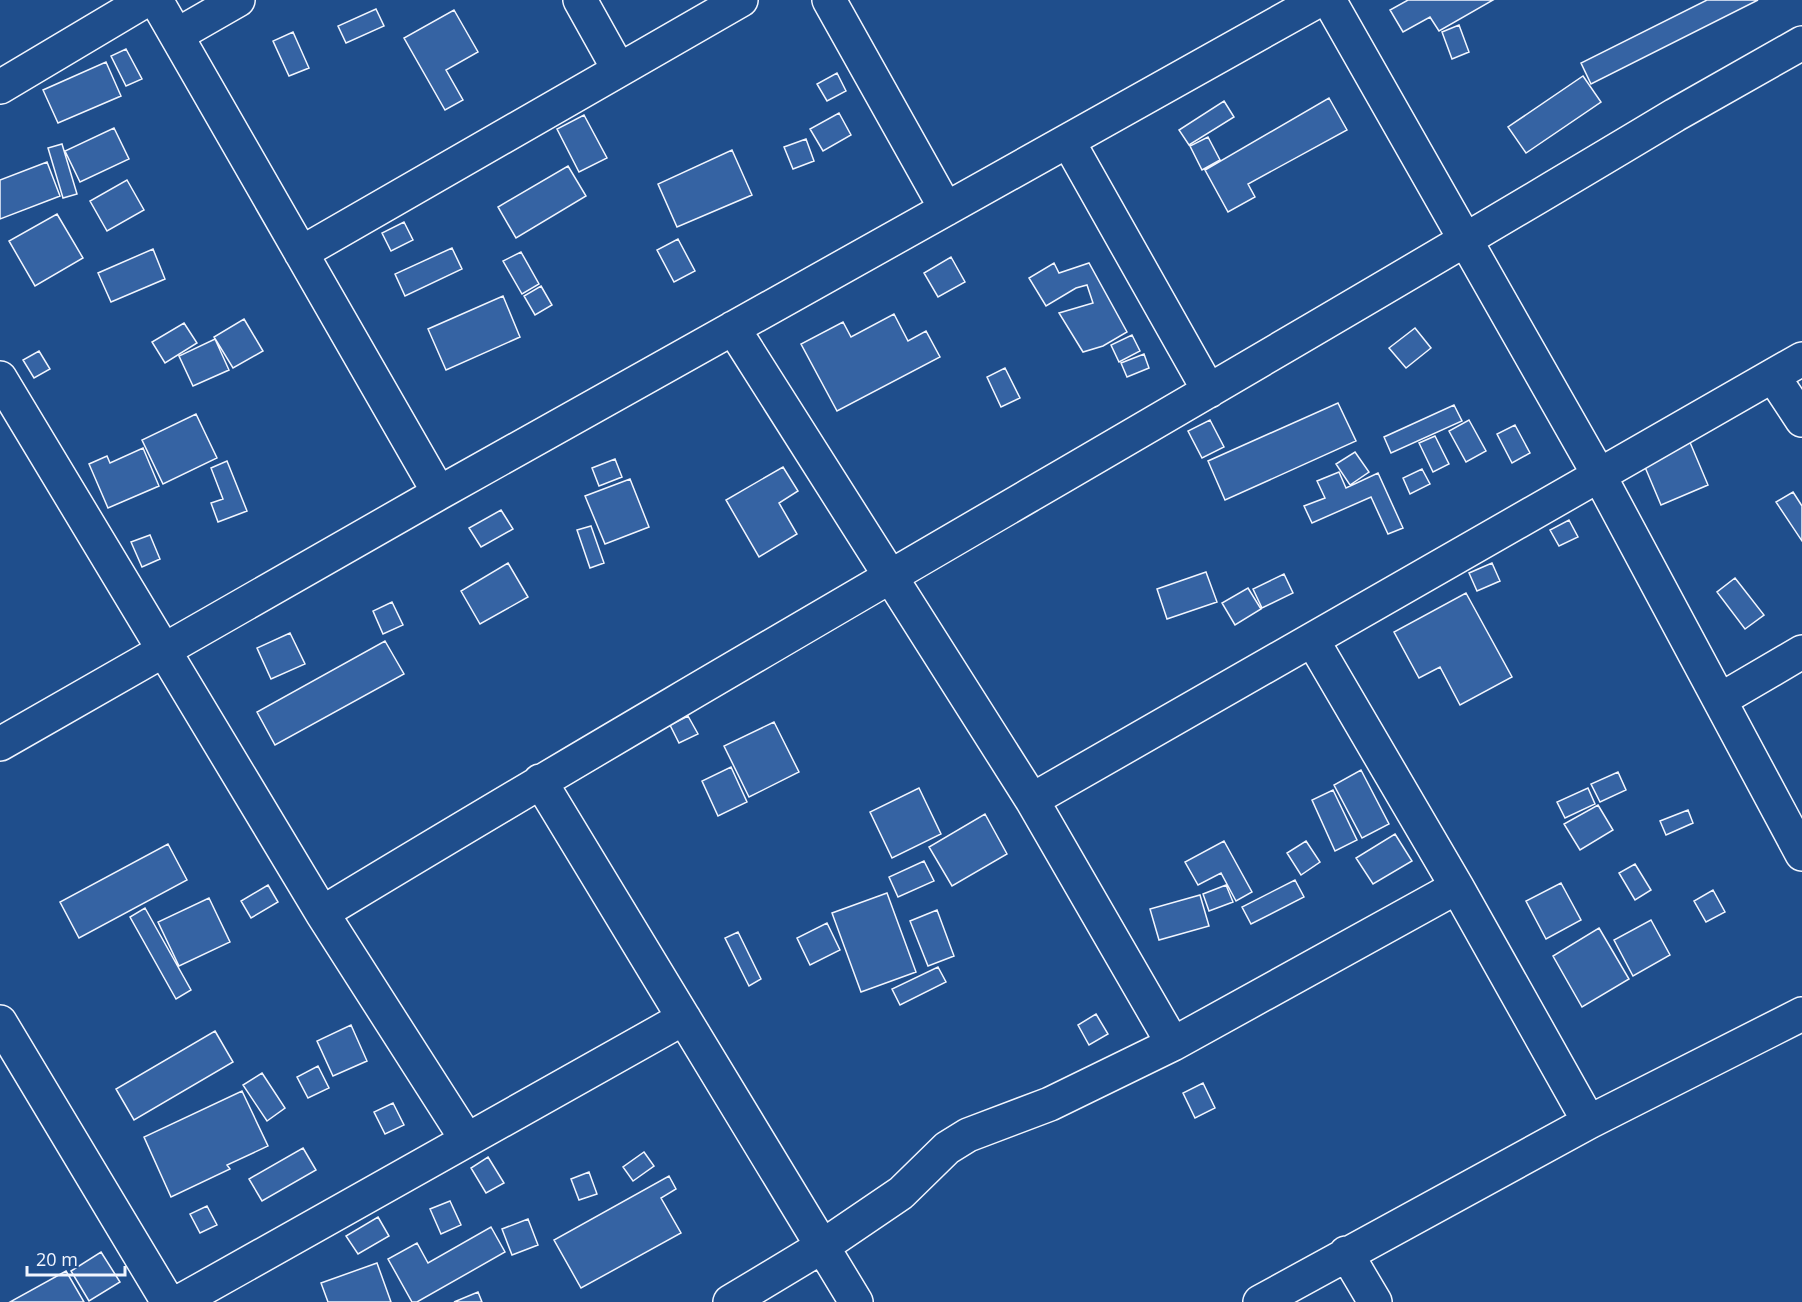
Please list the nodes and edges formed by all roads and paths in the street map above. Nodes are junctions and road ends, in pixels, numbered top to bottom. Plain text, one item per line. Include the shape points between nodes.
1 (146, 0) edge
2 (156, 0) edge
3 (238, 0) edge
4 (580, 0) edge
5 (741, 0) edge
6 (829, 0) edge
7 (1319, 0) edge
8 (1329, 0) edge
9 (177, 35) junction
10 (1802, 43) edge
11 (619, 70) junction
12 (0, 87) edge
13 (1068, 141) junction
14 (946, 209) junction
15 (1467, 240) junction
16 (301, 254) junction
17 (733, 328) junction
18 (1802, 359) edge
19 (1773, 376) junction
20 (0, 378) edge
21 (1209, 391) junction
22 (1802, 420) edge
23 (1599, 475) junction
24 (439, 493) junction
25 (892, 578) junction
26 (1313, 641) junction
27 (163, 652) junction
28 (1802, 652) edge
29 (1720, 700) junction
30 (0, 744) edge
31 (540, 781) junction
32 (1032, 800) junction
33 (1802, 854) edge
34 (1457, 887) junction
35 (322, 913) junction
36 (1802, 1014) edge
37 (684, 1018) junction
38 (0, 1022) edge
39 (1173, 1044) junction
40 (1589, 1122) junction
41 (468, 1140) junction
42 (823, 1246) junction
43 (1346, 1253) junction
44 (168, 1302) edge
45 (179, 1302) edge
46 (730, 1302) edge
47 (856, 1302) edge
48 (1260, 1302) edge
49 (1375, 1302) edge

1 - 12 street
2 - 9 street
3 - 9 street
4 - 11 street
5 - 11 street
6 - 14 street
7 - 13 street
8 - 15 street
9 - 16 street
10 - 15 street
11 - 16 street
13 - 14 street
13 - 21 street
14 - 17 street
15 - 21 street
15 - 23 street
16 - 24 street
17 - 24 street
17 - 25 street
18 - 19 street
19 - 22 street
19 - 23 street
20 - 27 street
21 - 25 street
23 - 26 street
23 - 29 street
24 - 27 street
25 - 31 street
25 - 32 street
26 - 32 street
26 - 34 street
27 - 30 street
27 - 35 street
28 - 29 street
29 - 33 street
31 - 35 street
31 - 37 street
32 - 39 street
34 - 39 street
34 - 40 street
35 - 41 street
36 - 40 street
37 - 41 street
37 - 42 street
38 - 44 street
39 - 42 street via 1050,1104 968,1135 947,1148 901,1193
40 - 43 street
41 - 45 street
42 - 46 street
42 - 47 street
43 - 48 street
43 - 49 street

